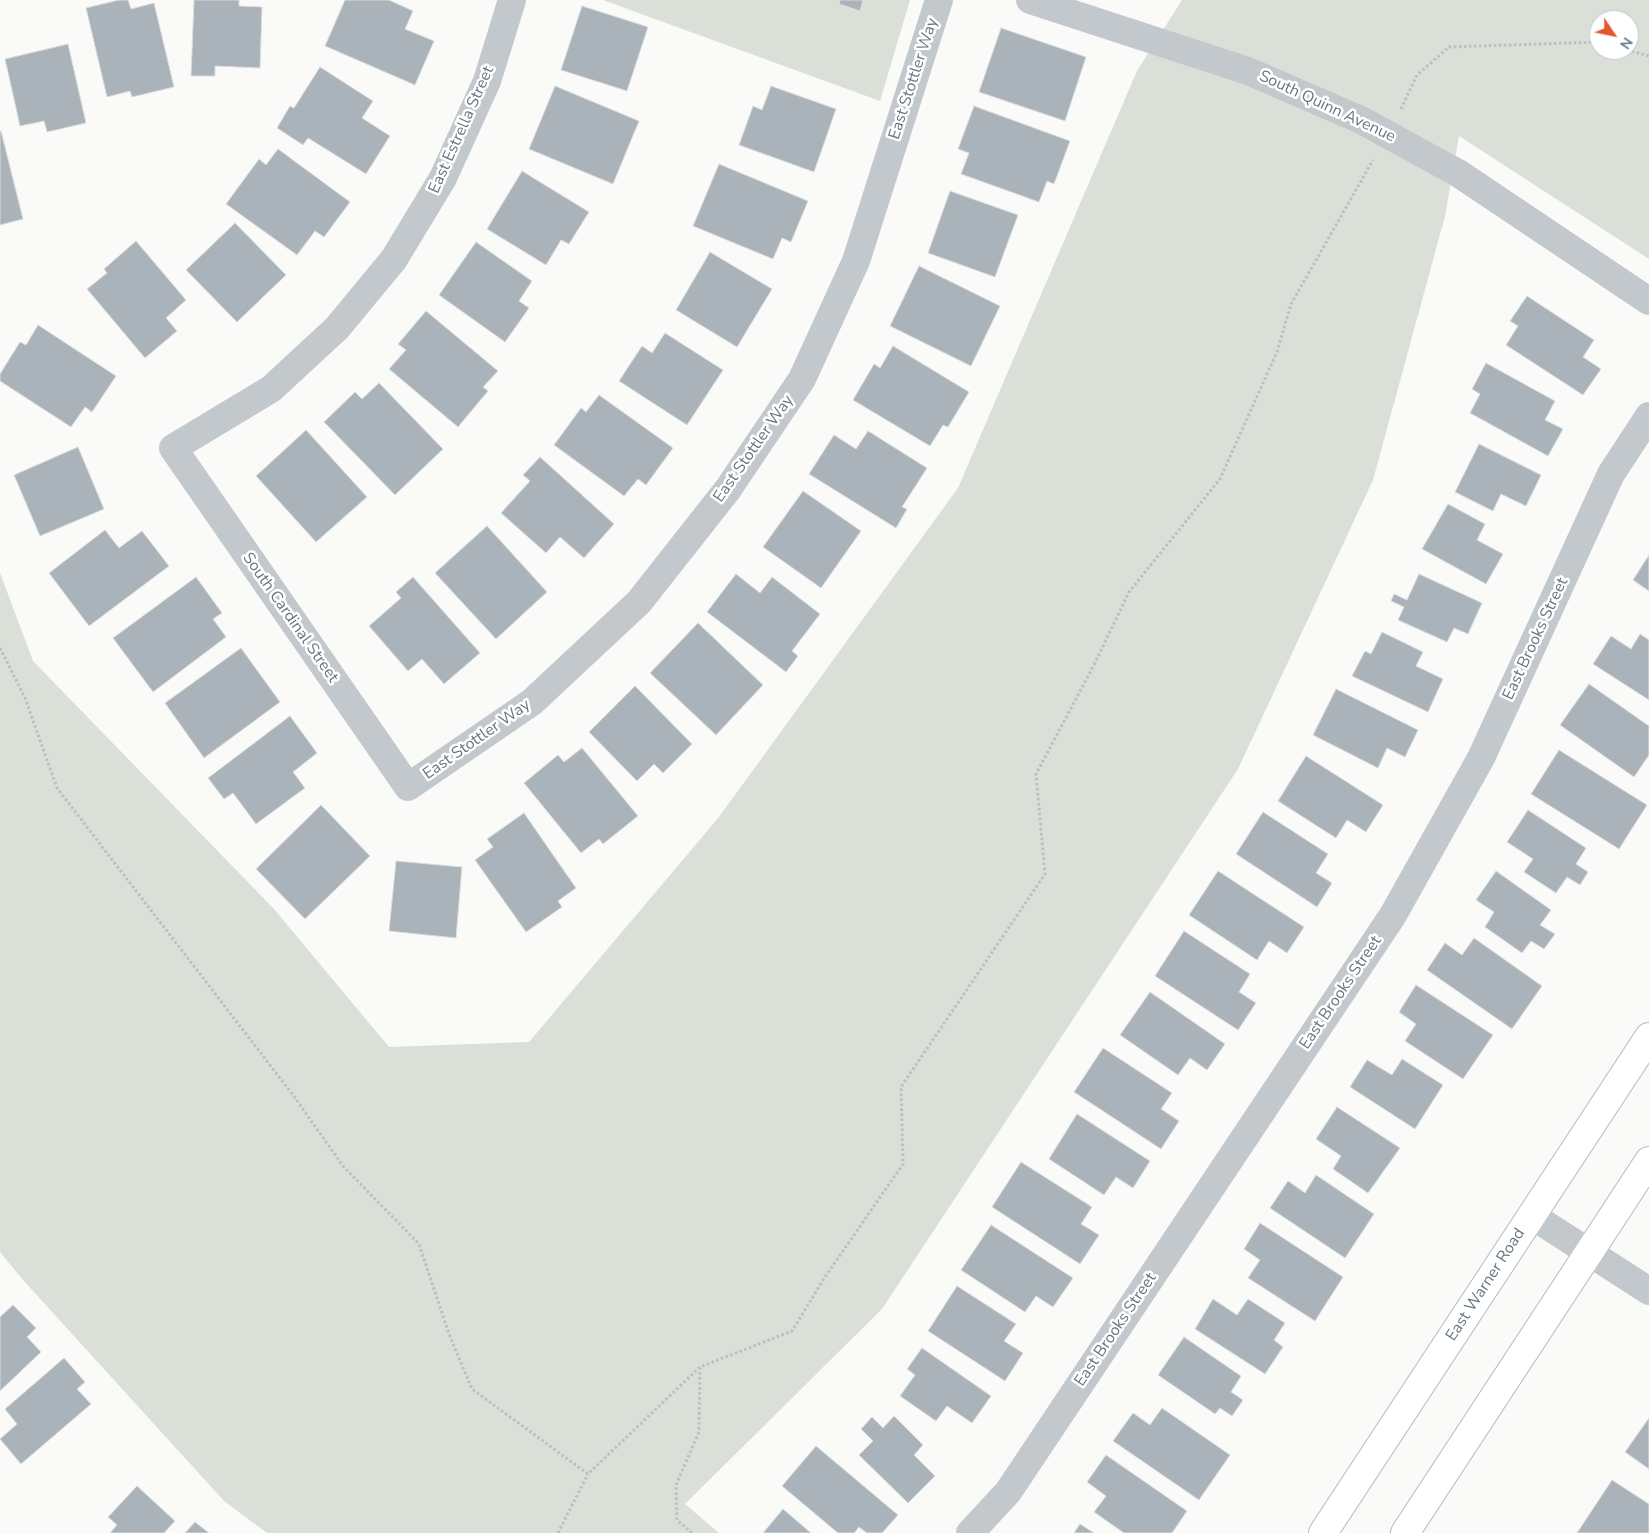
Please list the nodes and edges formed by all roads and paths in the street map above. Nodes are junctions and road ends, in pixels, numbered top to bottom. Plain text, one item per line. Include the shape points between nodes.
1 (512, 0) edge
2 (939, 0) edge
3 (1030, 0) edge
4 (1589, 42) edge
5 (1387, 134) junction
6 (1649, 300) edge
7 (1649, 416) edge
8 (174, 448) joint
9 (0, 648) edge
10 (408, 787) joint
11 (1649, 1037) edge
12 (1649, 1161) edge
13 (1531, 1215) junction
14 (1588, 1253) junction
15 (1649, 1290) edge
16 (700, 1367) junction
17 (588, 1474) junction
18 (558, 1533) edge
19 (692, 1533) edge
20 (970, 1533) edge
21 (1323, 1533) edge
22 (1405, 1533) edge

1 - 8 street, East Estrella Street via 487,81 443,178 394,259 336,328 271,389
2 - 10 street, East Stottler Way via 856,261 802,380 734,481 639,602 532,702
3 - 5 street, South Quinn Avenue via 1248,71
4 - 5 path via 1449,47 1418,75
5 - 6 street, South Quinn Avenue via 1458,173
5 - 16 path via 1291,304 1277,352 1220,479 1129,592 1036,774 1045,874 901,1087 903,1164 792,1331
7 - 20 street, East Brooks Street via 1612,474 1481,758 1393,915 1008,1492
8 - 10 street, South Cardinal Street
9 - 17 path via 25,698 57,788 293,1095 343,1166 419,1244 449,1334 472,1389
11 - 13 main road, East Warner Road
12 - 14 main road
13 - 14 street
13 - 21 main road, East Warner Road
14 - 15 street
14 - 22 main road
16 - 17 path
16 - 19 path via 699,1432 676,1485 677,1520
17 - 18 path

